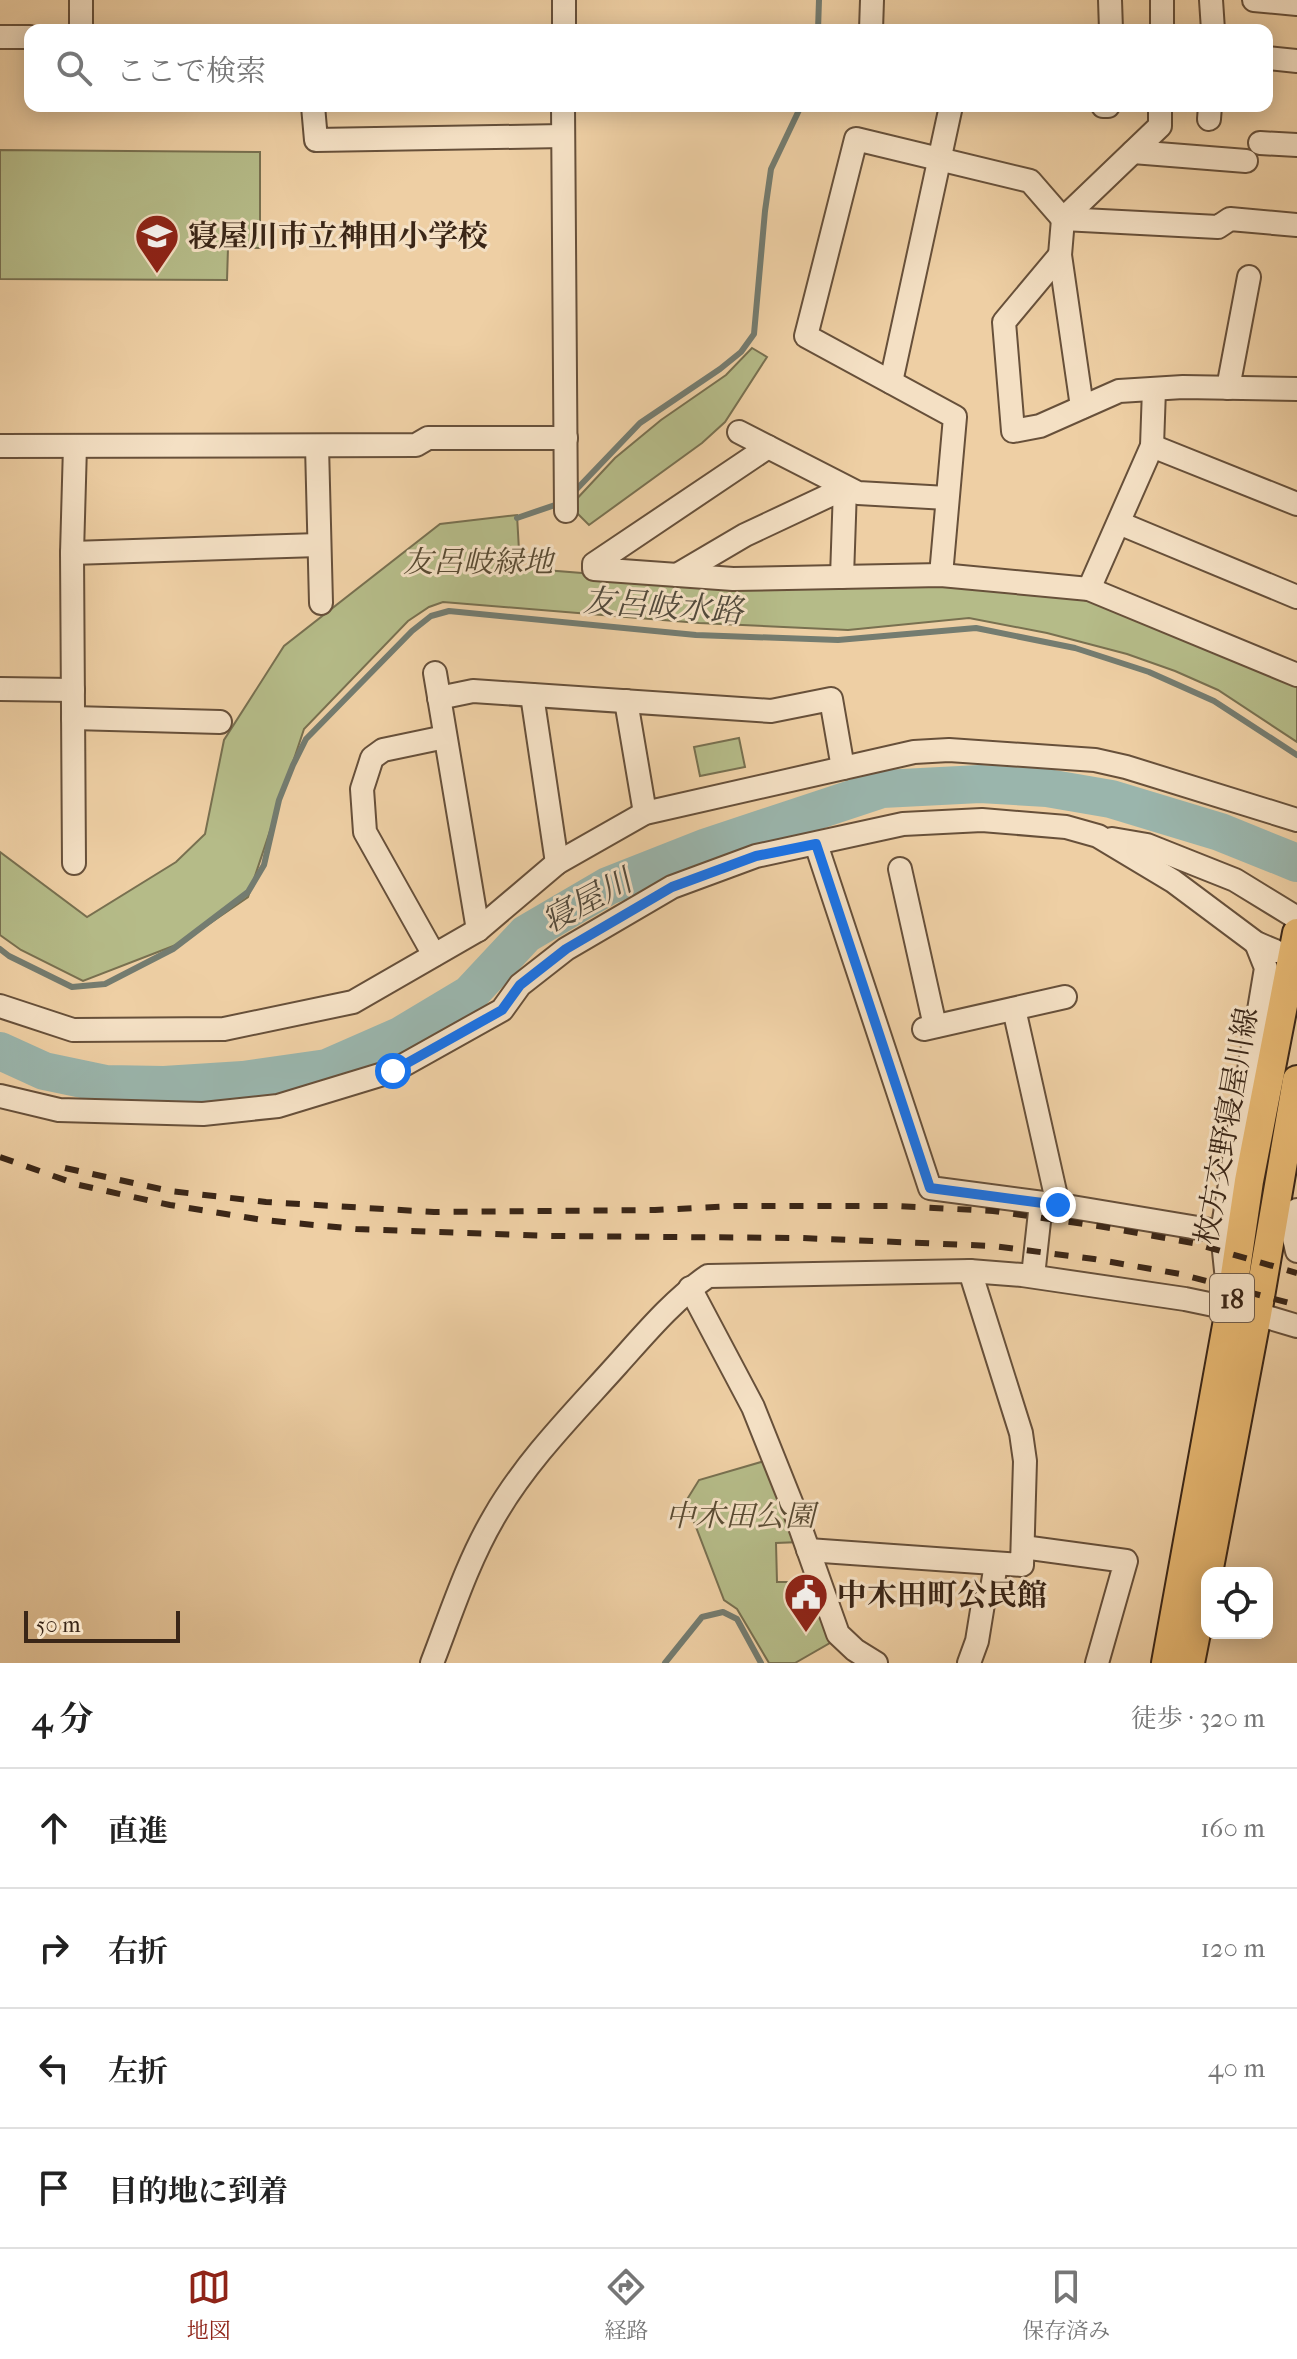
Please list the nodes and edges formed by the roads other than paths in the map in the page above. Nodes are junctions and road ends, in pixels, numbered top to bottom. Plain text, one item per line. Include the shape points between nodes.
1 (81, 0) edge
2 (564, 0) edge
3 (872, 0) edge
4 (1110, 0) edge
5 (1162, 0) edge
6 (1211, 0) edge
7 (1254, 0) edge
8 (1292, 3) edge
9 (81, 24) edge
10 (564, 24) edge
11 (871, 24) edge
12 (1111, 24) edge
13 (1162, 24) edge
14 (1213, 24) edge
15 (0, 37) edge
16 (24, 37) edge
17 (1273, 59) edge
18 (1297, 61) edge
19 (314, 112) edge
20 (563, 112) edge
21 (950, 112) edge
22 (1160, 112) edge
23 (563, 136) junction
24 (1297, 145) edge
25 (1133, 152) junction
26 (938, 158) junction
27 (1063, 219) junction
28 (1297, 225) edge
29 (1060, 255) junction
30 (1249, 277) dead end
31 (891, 382) junction
32 (1228, 388) junction
33 (1154, 389) junction
34 (1297, 389) edge
35 (1082, 407) junction
36 (739, 432) dead end
37 (566, 438) junction
38 (0, 446) edge
39 (75, 446) junction
40 (317, 446) junction
41 (1152, 446) junction
42 (768, 447) junction
43 (845, 488) junction
44 (947, 498) junction
45 (1297, 504) edge
46 (566, 511) dead end
47 (1119, 523) junction
48 (319, 545) junction
49 (72, 553) junction
50 (677, 575) junction
51 (941, 575) junction
52 (842, 577) junction
53 (1089, 589) junction
54 (1297, 597) edge
55 (321, 603) dead end
56 (435, 673) dead end
57 (1297, 675) edge
58 (0, 689) edge
59 (73, 690) junction
60 (532, 695) junction
61 (439, 698) junction
62 (626, 701) junction
63 (73, 718) junction
64 (220, 722) dead end
65 (445, 737) junction
66 (843, 768) junction
67 (645, 813) junction
68 (1297, 820) edge
69 (1098, 836) junction
70 (816, 844) junction
71 (74, 863) dead end
72 (557, 863) junction
73 (900, 869) dead end
74 (1297, 918) edge
75 (478, 930) junction
76 (1297, 933) edge
77 (434, 955) junction
78 (1065, 997) dead end
79 (0, 1006) edge
80 (1014, 1009) junction
81 (1297, 1080) edge
82 (0, 1096) edge
83 (1050, 1204) junction
84 (1297, 1210) edge
85 (1222, 1232) junction
86 (1297, 1251) edge
87 (970, 1271) junction
88 (1033, 1276) junction
89 (690, 1288) junction
90 (1244, 1312) junction
91 (1297, 1326) edge
92 (1023, 1547) junction
93 (808, 1550) junction
94 (996, 1564) junction
95 (1208, 1567) edge
96 (1201, 1606) edge
97 (432, 1663) edge
98 (876, 1663) edge
99 (969, 1663) edge
100 (1097, 1663) edge
101 (1166, 1663) edge
102 (1190, 1663) edge

1 - 9 street
2 - 10 street
3 - 11 street
4 - 12 street
5 - 13 street
6 - 14 street
7 - 8 street
15 - 16 street
17 - 18 street
19 - 23 street via 316,140
20 - 23 street
21 - 26 street
22 - 25 street via 1160,126
23 - 37 street
24 - 25 street via 1253,152
25 - 27 street
26 - 27 street via 1030,181
26 - 31 street
26 - 31 street via 856,139 806,336
27 - 28 street via 1218,227 1230,219
27 - 29 street
29 - 35 street
29 - 35 street via 1004,322 1013,431 1040,426
30 - 32 street
31 - 44 street via 955,417
32 - 33 street
32 - 34 street
33 - 35 street via 1119,391
33 - 41 street
36 - 42 street
37 - 40 street via 428,438 416,445
37 - 46 street
38 - 39 street
39 - 40 street
39 - 49 street
40 - 48 street
41 - 45 street
41 - 47 street
42 - 43 street
42 - 50 street via 594,564 594,569
43 - 44 street
43 - 50 street via 745,535
43 - 52 street
44 - 51 street
47 - 53 street
47 - 54 street
48 - 49 street
48 - 55 street
49 - 59 street
50 - 52 street
51 - 52 street
51 - 53 street
53 - 57 street
56 - 61 street
58 - 59 street
59 - 63 street
60 - 61 street via 473,691
60 - 62 street
60 - 72 street
61 - 65 street
62 - 66 street via 771,711 831,699
62 - 67 street
63 - 64 street
63 - 71 street
65 - 75 street
65 - 77 street via 383,750 372,758 362,789 365,832
66 - 67 street
66 - 68 street via 949,750 1095,760
67 - 72 street
69 - 70 street via 1066,827 982,820 903,824
69 - 74 street via 1147,845 1235,880
69 - 85 street via 1266,947
70 - 82 street via 756,856 672,887 566,949 520,985 502,1010 393,1071 278,1106 203,1114 59,1110
70 - 83 street via 930,1188
72 - 75 street
73 - 80 street via 929,1027
75 - 77 street
76 - 90 main road, 枚方交野寝屋川線 / 18 via 1249,1181
77 - 79 street via 353,1002 224,1029 73,1030
78 - 80 street
80 - 83 street
81 - 90 main road, 枚方交野寝屋川線 / 18
83 - 85 street
83 - 88 street
84 - 86 street
85 - 90 street
87 - 88 street
87 - 89 street via 708,1276
87 - 92 street via 1021,1433
88 - 90 street
89 - 93 street via 753,1407
89 - 97 street via 520,1478 468,1570
90 - 91 street
90 - 95 main road, 枚方交野寝屋川線 / 18
90 - 101 main road, 枚方交野寝屋川線 / 18
92 - 94 street via 1022,1565
92 - 100 street via 1126,1561
93 - 94 street
93 - 98 street via 838,1634
94 - 99 street
96 - 102 main road, 枚方交野寝屋川線 / 18

